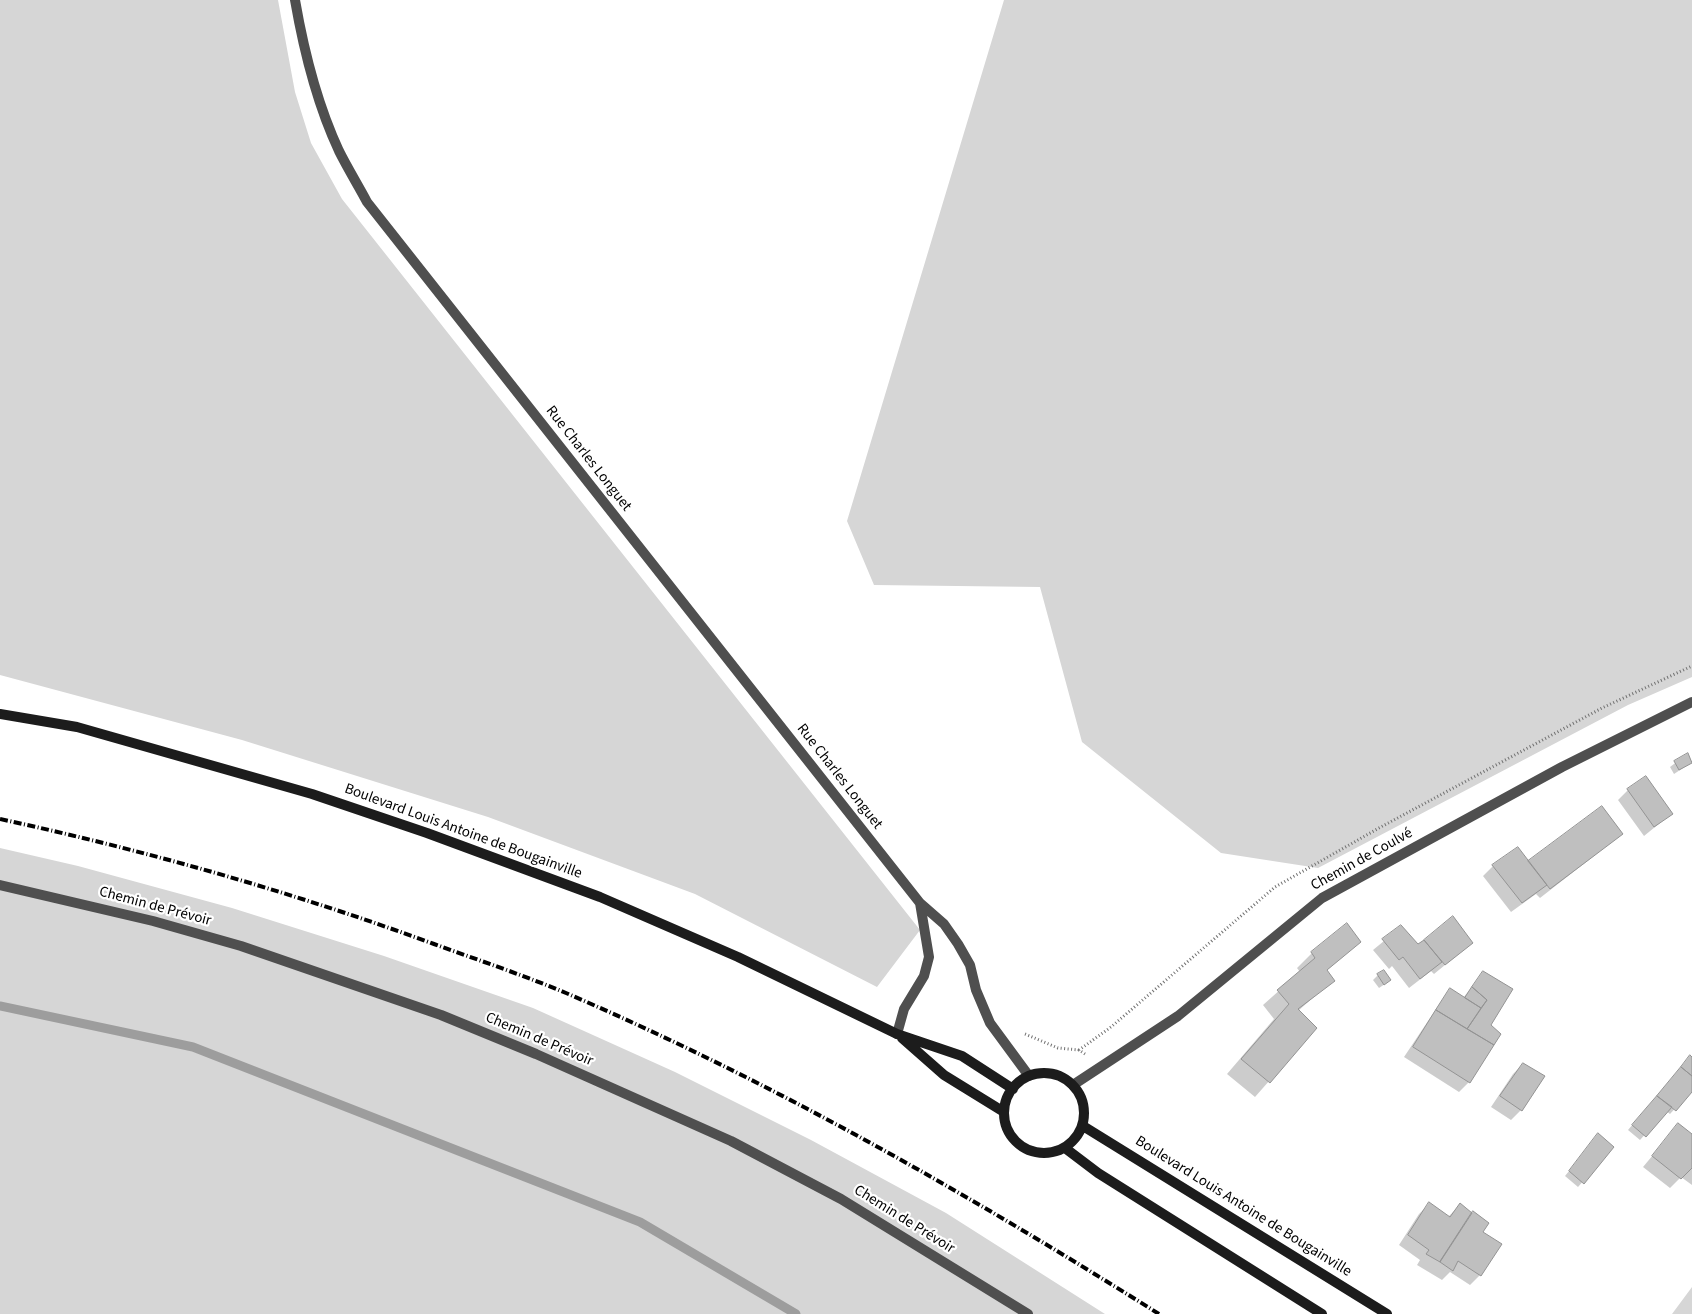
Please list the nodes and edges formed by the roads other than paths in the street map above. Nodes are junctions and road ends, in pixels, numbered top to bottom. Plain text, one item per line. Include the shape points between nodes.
1 (295, 0) edge
2 (1692, 702) edge
3 (0, 714) edge
4 (0, 885) edge
5 (920, 903) junction
6 (897, 1034) junction
7 (1029, 1076) junction
8 (1074, 1085) junction
9 (1013, 1088) junction
10 (1004, 1112) junction
11 (1083, 1126) junction
12 (1065, 1148) junction
13 (1028, 1314) edge
14 (1322, 1314) edge
15 (1387, 1314) edge

1 - 5 street, Rue Charles Longuet via 302,41 318,98 339,151 367,202
2 - 8 street, Chemin de Coulvé via 1562,767 1322,898 1178,1016
3 - 6 main road, Boulevard Louis Antoine de Bougainville via 86,730 312,794 427,832 600,896 738,956
4 - 13 street, Chemin de Prévoir via 153,920 241,946 442,1015 731,1141 832,1194
5 - 6 street, Rue Charles Longuet via 929,957 924,976 904,1009
5 - 7 street, Rue Charles Longuet via 944,924 958,944 970,964 976,990 990,1023
6 - 9 main road, Boulevard Louis Antoine de Bougainville via 962,1056
6 - 10 main road, Boulevard Louis Antoine de Bougainville via 944,1075
7 - 8 main road via 1053,1074
7 - 9 main road
8 - 11 main road via 1084,1104
9 - 10 main road via 1006,1099
10 - 12 main road via 1010,1136 1024,1148 1042,1154
11 - 12 main road via 1079,1135
11 - 15 main road, Boulevard Louis Antoine de Bougainville
12 - 14 main road via 1098,1173

